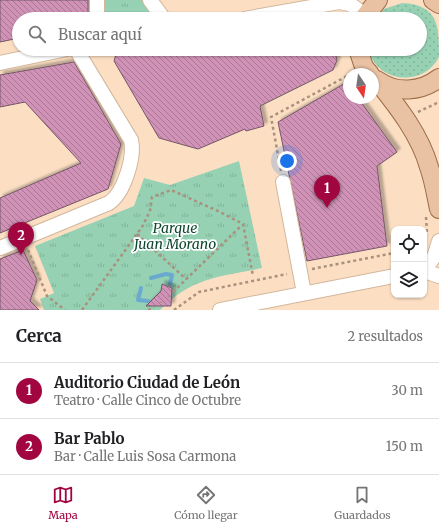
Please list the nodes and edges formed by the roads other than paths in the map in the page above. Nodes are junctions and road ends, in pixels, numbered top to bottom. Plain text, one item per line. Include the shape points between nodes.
1 (98, 0) edge
2 (150, 0) edge
3 (378, 0) edge
4 (433, 0) edge
5 (340, 1) edge
6 (439, 4) edge
7 (97, 12) edge
8 (159, 12) edge
9 (281, 12) edge
10 (363, 12) edge
11 (34, 56) edge
12 (80, 56) edge
13 (360, 56) edge
14 (0, 63) edge
15 (367, 68) edge
16 (439, 78) edge
17 (379, 80) edge
18 (379, 84) edge
19 (283, 182) road end
20 (432, 213) edge
21 (433, 238) edge
22 (0, 248) edge
23 (427, 265) edge
24 (427, 273) edge
25 (439, 276) edge
26 (391, 277) edge
27 (304, 293) junction
28 (221, 310) edge

1 - 7 street
2 - 8 street
3 - 10 main road
4 - 6 main road
5 - 9 street
5 - 10 street
11 - 14 street
12 - 22 street via 131,140 132,157 116,198
13 - 15 main road
16 - 17 main road via 417,89 402,90
18 - 20 main road via 403,115 429,165
19 - 27 street
21 - 23 street via 433,259
24 - 25 street
26 - 27 street
27 - 28 street

